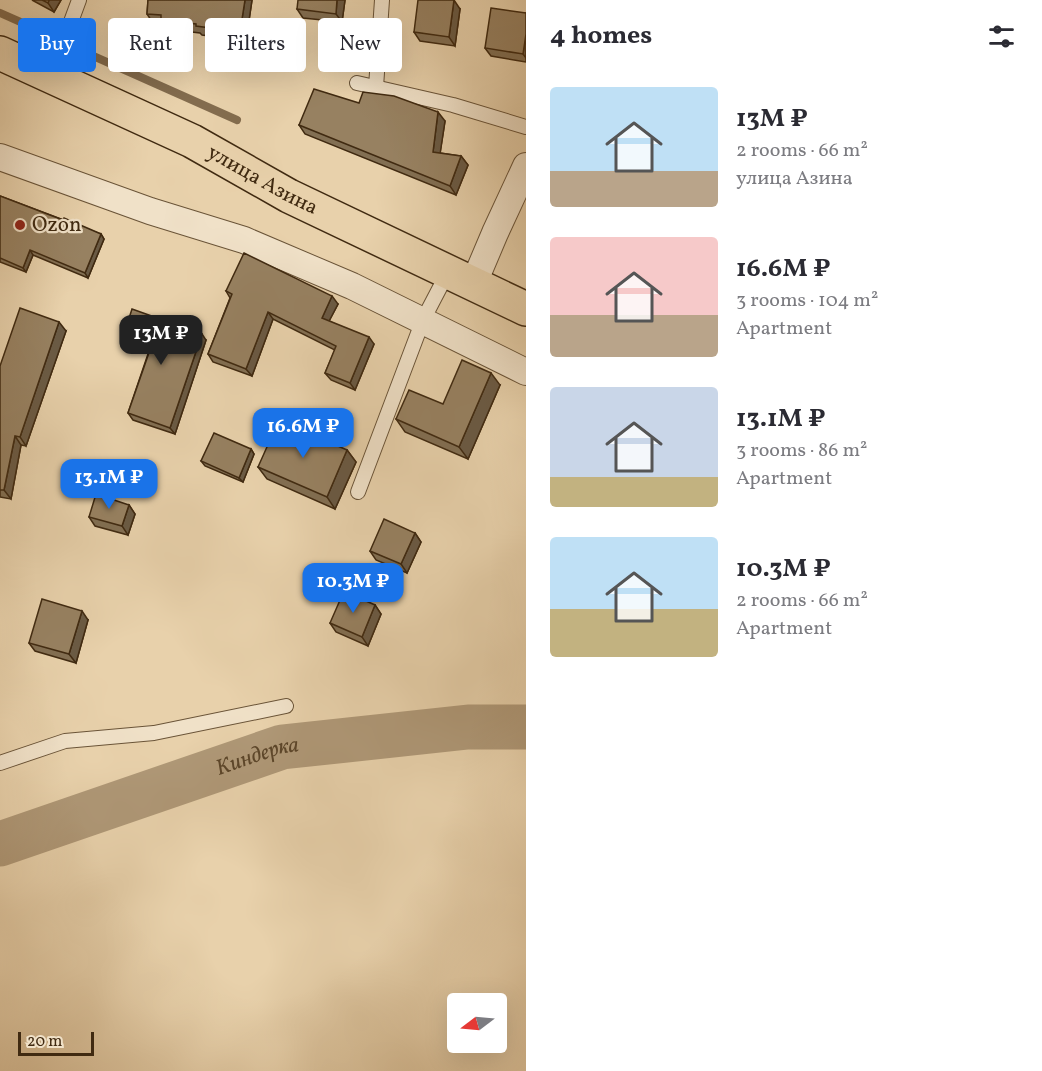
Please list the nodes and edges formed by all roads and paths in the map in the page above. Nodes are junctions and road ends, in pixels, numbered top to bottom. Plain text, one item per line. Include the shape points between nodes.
1 (79, 0) edge
2 (382, 0) edge
3 (0, 53) edge
4 (51, 76) junction
5 (357, 83) dead end
6 (376, 87) junction
7 (526, 127) edge
8 (0, 157) edge
9 (526, 166) edge
10 (460, 278) junction
11 (526, 309) edge
12 (423, 320) junction
13 (526, 372) edge
14 (358, 492) dead end
15 (286, 706) dead end
16 (0, 763) edge

1 - 4 lane
2 - 6 lane
3 - 4 main road, улица Азина
4 - 10 main road, улица Азина via 192,141 289,196
5 - 6 lane
6 - 7 lane
8 - 12 street via 244,240
9 - 10 street via 495,233
10 - 11 main road, улица Азина
10 - 12 lane
12 - 13 street
12 - 14 lane
15 - 16 lane via 154,733 65,741

